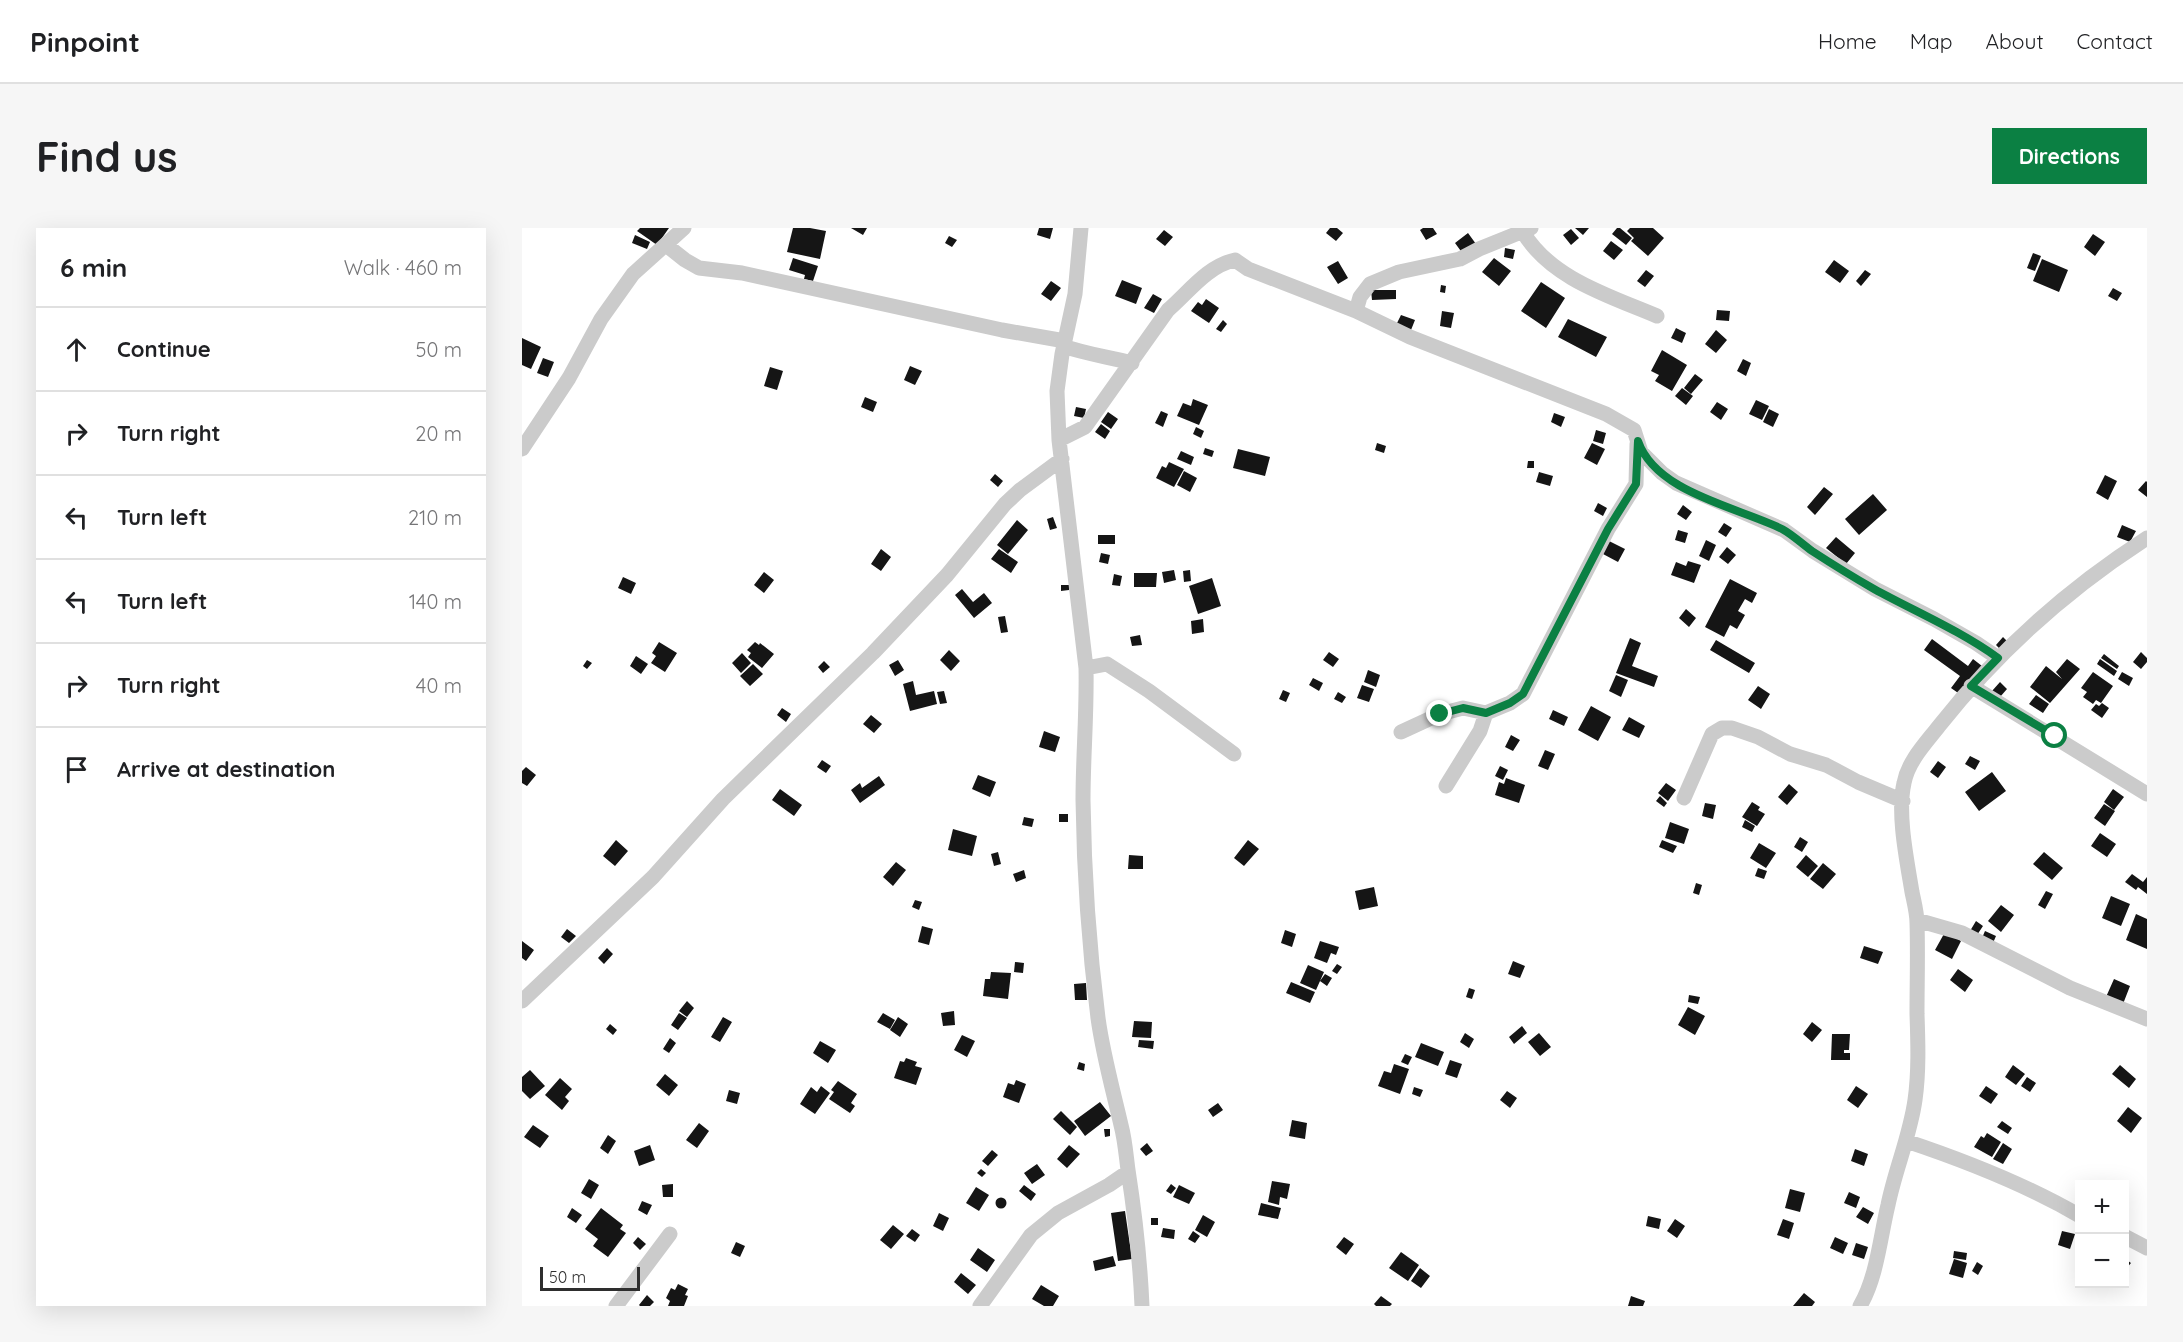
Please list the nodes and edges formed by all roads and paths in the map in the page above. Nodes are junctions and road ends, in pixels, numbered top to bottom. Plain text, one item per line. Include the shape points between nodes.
1 (684, 228) edge
2 (1081, 228) edge
3 (1527, 230) edge
4 (666, 245) junction
5 (1356, 311) junction
6 (1657, 316) dead end
7 (1064, 344) junction
8 (1132, 363) junction
9 (1059, 440) junction
10 (1638, 441) junction
11 (522, 450) edge
12 (1062, 459) junction
13 (2147, 538) edge
14 (1998, 658) junction
15 (1086, 668) junction
16 (1971, 686) junction
17 (1486, 713) junction
18 (1401, 732) dead end
19 (1234, 754) dead end
20 (1446, 786) dead end
21 (2147, 794) edge
22 (1684, 798) dead end
23 (1903, 801) junction
24 (1917, 920) junction
25 (522, 1001) edge
26 (2147, 1019) edge
27 (1906, 1141) junction
28 (1128, 1172) junction
29 (2075, 1214) edge
30 (670, 1234) dead end
31 (2129, 1239) edge
32 (2147, 1248) edge
33 (616, 1306) edge
34 (980, 1306) edge
35 (1142, 1306) edge
36 (1860, 1306) edge

1 - 4 street
2 - 7 street via 1075,294
3 - 5 street via 1460,259 1400,272 1370,284
3 - 6 street via 1542,257 1584,286
4 - 7 street via 699,268 742,273
4 - 11 street via 633,274 601,319 569,378
5 - 8 street via 1234,260 1225,262 1168,310
5 - 10 street via 1410,337 1606,414 1628,425
7 - 8 street
7 - 9 street via 1057,391
8 - 9 street via 1085,427
9 - 12 street
10 - 14 street via 1650,463 1676,483 1784,530 1875,589
10 - 17 street via 1636,484 1608,529 1523,694
12 - 15 street
12 - 25 street via 1005,504 947,575 880,645 723,799 653,877
13 - 14 street via 2083,582
14 - 16 street
15 - 19 street via 1107,663
15 - 28 street via 1083,799 1093,973 1098,1021
16 - 21 street
16 - 23 street via 1916,756 1903,784
17 - 18 street via 1463,708
17 - 20 street via 1480,731
22 - 23 street via 1712,734 1732,728
23 - 24 street via 1905,844
24 - 26 street via 1962,933 2070,988
24 - 27 street via 1918,1060
27 - 29 street via 1972,1163
27 - 36 street via 1890,1192 1873,1272
28 - 34 street via 1031,1235
28 - 35 street via 1141,1266
30 - 33 street
31 - 32 street

